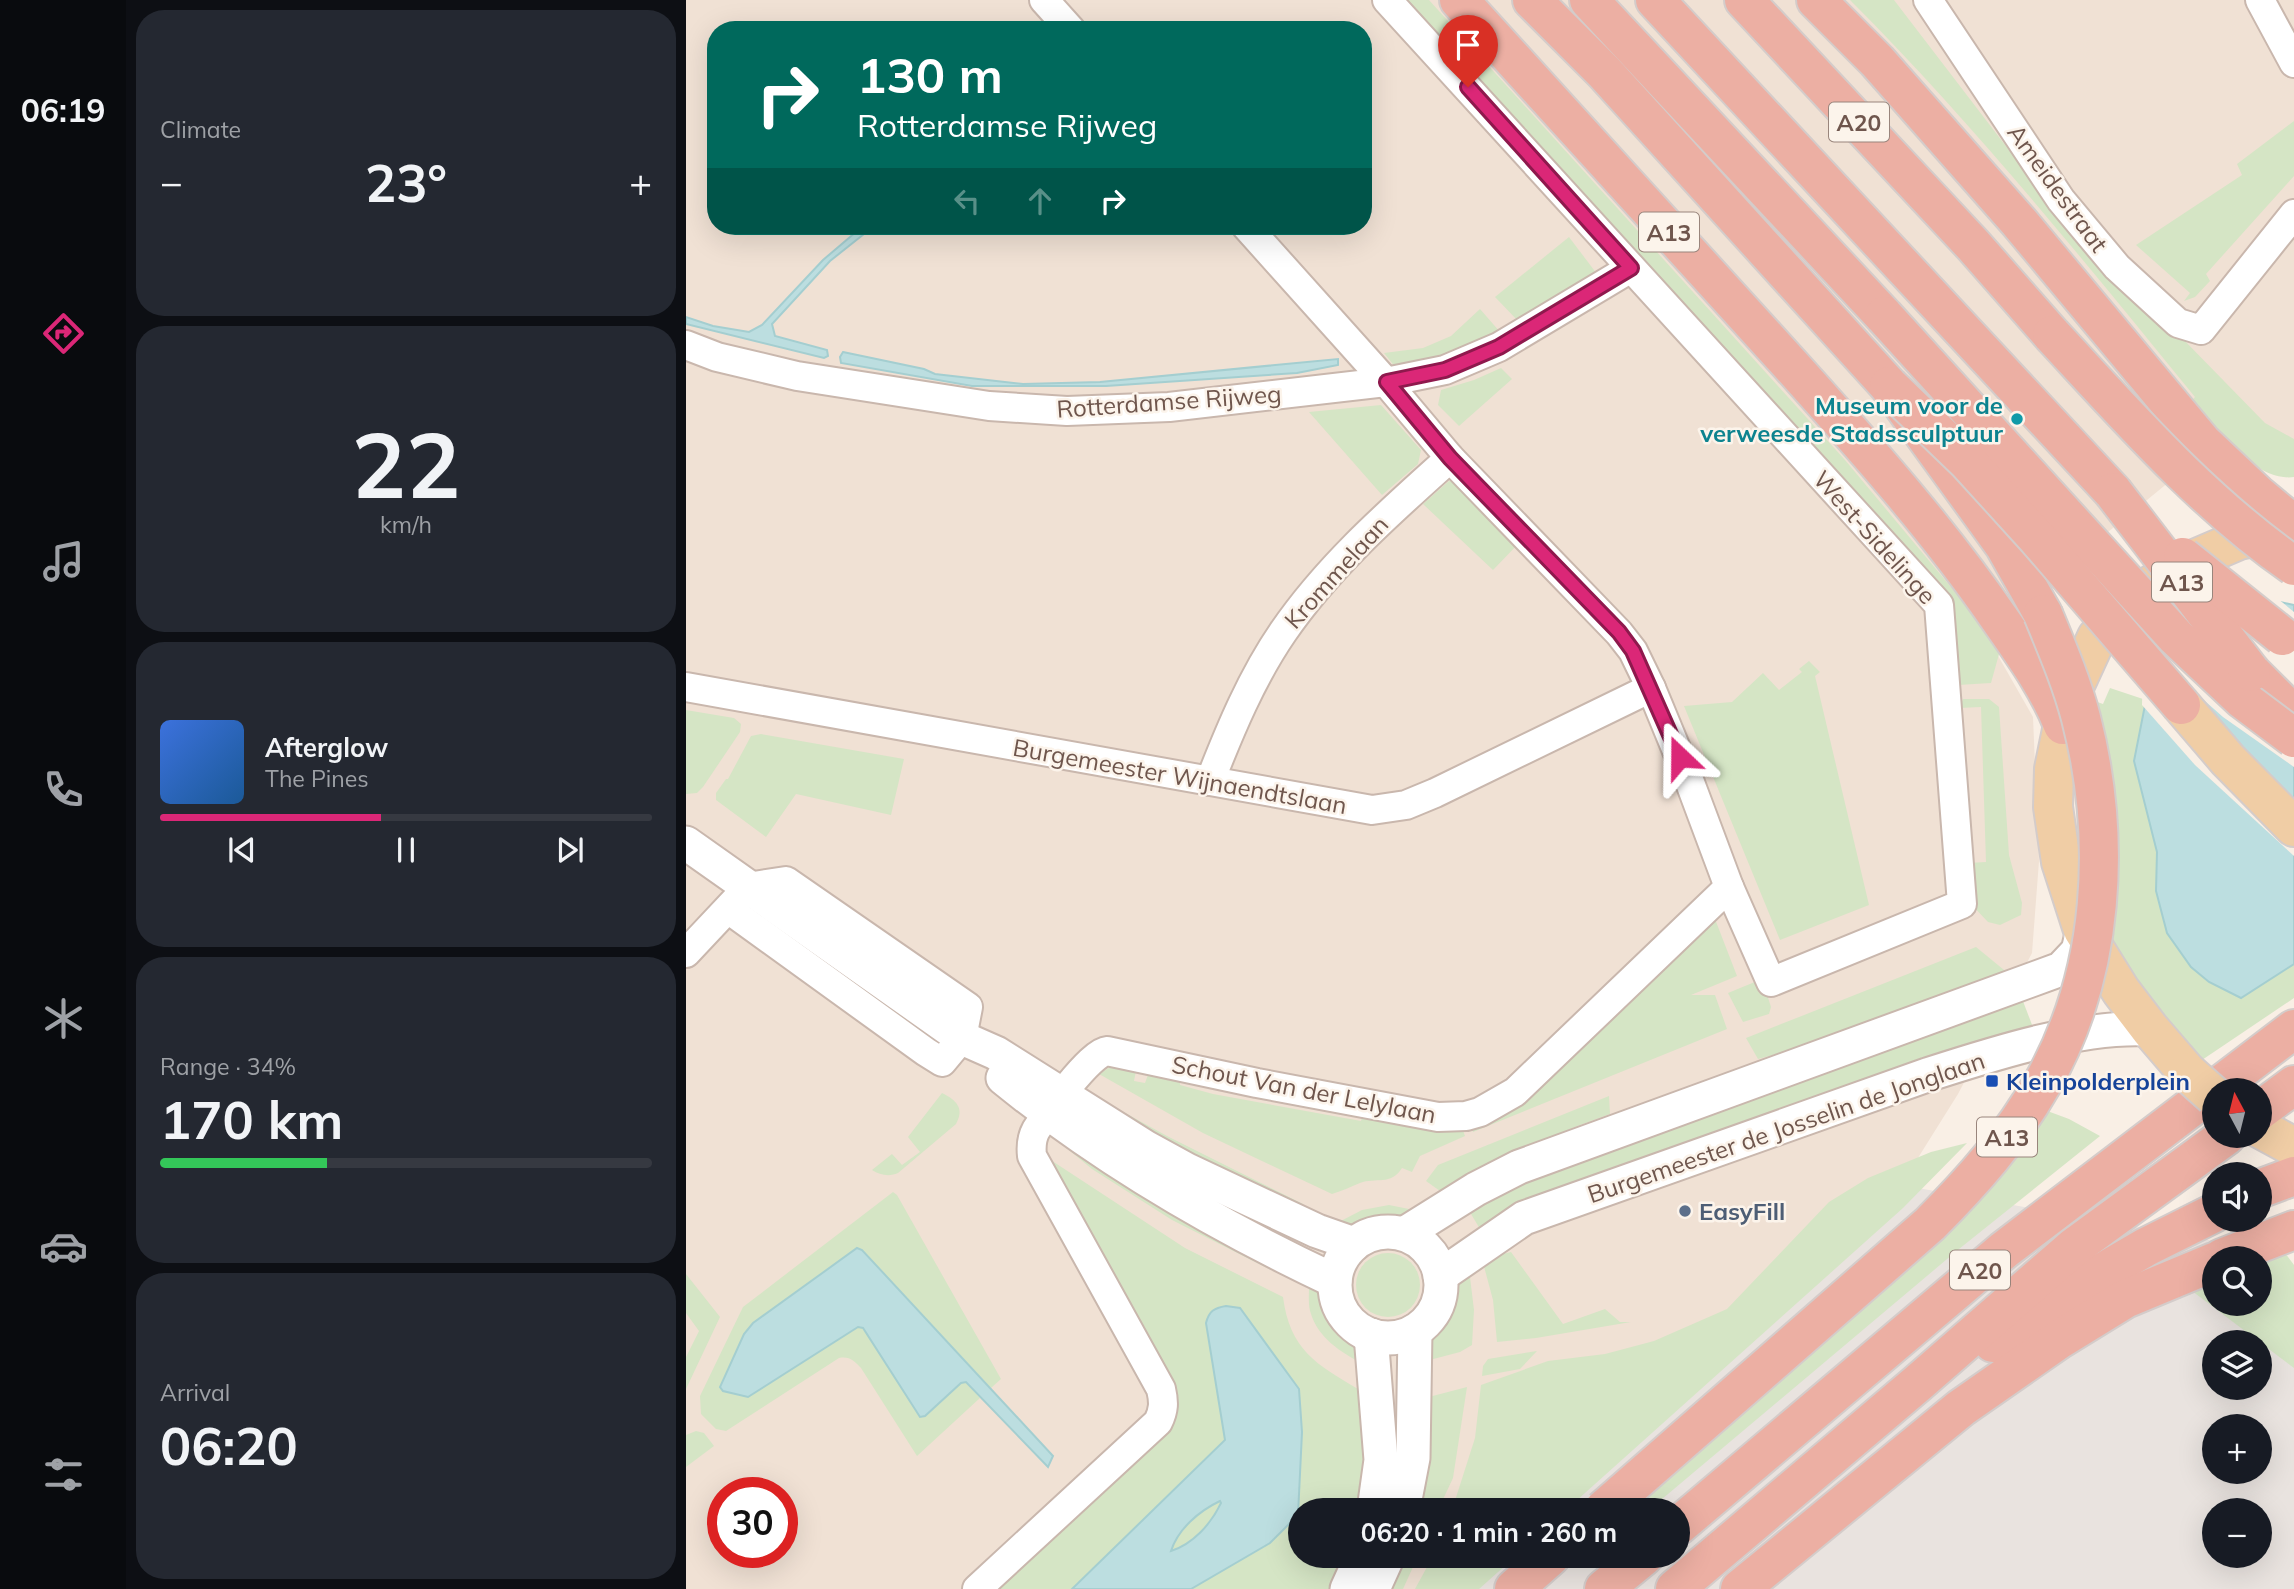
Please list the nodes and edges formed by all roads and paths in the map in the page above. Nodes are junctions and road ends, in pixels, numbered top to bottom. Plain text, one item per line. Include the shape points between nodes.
1 (1044, 0) edge
2 (1387, 0) edge
3 (1459, 0) edge
4 (1532, 0) edge
5 (1589, 0) edge
6 (1655, 0) edge
7 (1744, 0) edge
8 (1816, 0) edge
9 (1928, 0) edge
10 (2260, 0) edge
11 (1062, 21) edge
12 (2294, 64) edge
13 (2294, 214) edge
14 (1254, 235) edge
15 (1631, 268) junction
16 (686, 345) edge
17 (1387, 382) junction
18 (1889, 386) junction
19 (1450, 458) junction
20 (2113, 492) junction
21 (2294, 526) edge
22 (2294, 566) edge
23 (2294, 644) edge
24 (686, 687) edge
25 (1651, 688) junction
26 (2181, 705) joint
27 (2294, 715) edge
28 (2063, 725) junction
29 (2294, 738) edge
30 (1210, 780) junction
31 (2294, 827) edge
32 (686, 843) edge
33 (1729, 887) junction
34 (738, 898) junction
35 (2083, 930) junction
36 (686, 953) edge
37 (2150, 1029) junction
38 (2294, 1029) edge
39 (2200, 1084) edge
40 (2294, 1085) edge
41 (2272, 1101) edge
42 (1057, 1104) junction
43 (2272, 1135) edge
44 (2294, 1147) edge
45 (2210, 1148) edge
46 (2294, 1176) edge
47 (2272, 1184) edge
48 (2202, 1219) edge
49 (2294, 1230) edge
50 (1404, 1234) junction
51 (1354, 1244) junction
52 (2253, 1246) edge
53 (2202, 1267) edge
54 (1440, 1276) junction
55 (1335, 1281) junction
56 (1415, 1331) junction
57 (1371, 1335) junction
58 (1919, 1383) junction
59 (1376, 1498) edge
60 (1405, 1498) edge
61 (1616, 1498) edge
62 (1690, 1516) edge
63 (1357, 1568) edge
64 (1383, 1568) edge
65 (1538, 1568) edge
66 (1629, 1568) edge
67 (978, 1589) edge
68 (1347, 1589) edge
69 (1373, 1589) edge
70 (1514, 1589) edge
71 (1604, 1589) edge
72 (1675, 1589) edge
73 (1740, 1589) edge

1 - 11 street
2 - 15 street, West-Sidelinge
3 - 28 highway, A13 via 1879,463 1954,553 2030,663
4 - 18 highway, A13 via 1604,72
5 - 29 highway, A13, bridge via 2157,617 2242,699
6 - 20 highway, A13
7 - 22 highway, A20, bridge via 2190,482
8 - 21 highway via 1877,61 2019,222 2202,442
9 - 13 street, Ameidestraat via 2061,200 2117,267 2178,323 2201,330
10 - 12 street
14 - 17 street
15 - 17 street, Rotterdamse Rijweg via 1499,347 1445,370
15 - 33 street, West-Sidelinge via 1939,605 1962,904 1771,982
16 - 17 street, Rotterdamse Rijweg via 797,376 989,407 1067,411 1169,407
17 - 19 street
18 - 26 highway, A13, bridge via 1967,461
18 - 61 highway, A13, bridge via 2004,544 2043,614 2067,674 2093,776 2100,838 2098,905 2088,965 2072,1020 2043,1083 1970,1184
19 - 25 street via 1619,632
19 - 30 street, Krommelaan via 1357,543 1312,593 1255,681
20 - 23 highway, bridge via 2200,572
20 - 27 highway, A13, bridge via 2251,672
21 - 28 main road via 2239,540 2146,588 2097,637
24 - 30 street, Burgemeester Wijnaendtslaan
25 - 30 street, Burgemeester Wijnaendtslaan via 1406,806 1372,810
25 - 33 street
26 - 31 main road, A13
28 - 35 main road via 2054,769 2053,807 2061,862
32 - 34 street
33 - 42 street, Schout Van der Lelylaan via 1515,1093 1480,1112 1418,1114 1107,1051 1097,1054 1076,1076
34 - 36 street
34 - 42 street via 961,1038 981,1061
35 - 37 main road
35 - 50 street via 2078,951 2061,969 1531,1162 1476,1189
37 - 39 main road
37 - 54 street, Burgemeester de Josselin de Jonglaan via 2098,1031 1927,1075 1524,1218
38 - 62 highway, A20 via 2004,1250
40 - 41 highway
42 - 51 street via 1187,1170
42 - 55 street via 1143,1178
42 - 67 street via 1035,1132 1032,1156 1161,1389 1164,1403 1158,1422
43 - 44 main road
45 - 58 highway, A20 via 2074,1247
46 - 47 highway
48 - 58 highway, A20 via 2146,1247 2009,1334
49 - 52 highway
50 - 51 street via 1373,1234
50 - 54 street via 1431,1255
51 - 55 street via 1340,1261
53 - 73 highway via 2125,1299 2060,1339 1961,1409
54 - 56 street via 1433,1313
55 - 57 street via 1344,1314
56 - 57 street via 1386,1338
56 - 60 street via 1413,1458
57 - 59 street via 1381,1460
58 - 72 highway, A20
63 - 68 street
64 - 69 street
65 - 70 highway
66 - 71 highway

